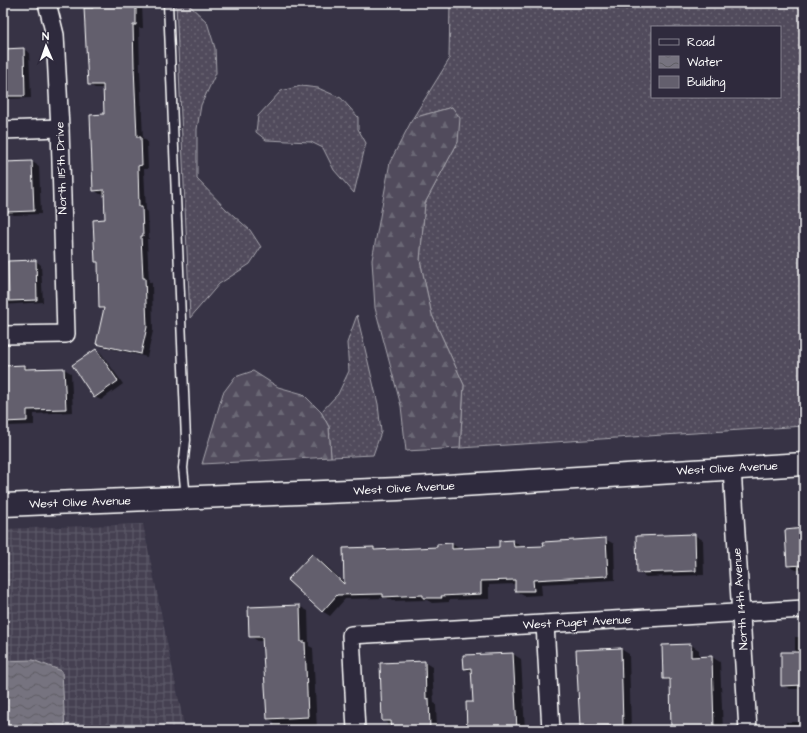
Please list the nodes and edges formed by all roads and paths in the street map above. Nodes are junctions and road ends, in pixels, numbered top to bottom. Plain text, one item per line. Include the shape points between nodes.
1 (47, 3) edge
2 (168, 3) edge
3 (60, 128) junction
4 (3, 130) edge
5 (3, 336) edge
6 (804, 464) edge
7 (732, 468) junction
8 (186, 498) junction
9 (3, 506) edge
10 (804, 608) edge
11 (741, 612) junction
12 (545, 624) junction
13 (356, 730) edge
14 (551, 730) edge
15 (748, 730) edge

1 - 3 street, North 115th Drive via 54,35
2 - 8 lane via 186,440 183,468
3 - 4 street
3 - 5 street, North 115th Drive via 66,334
6 - 7 main road, West Olive Avenue
7 - 8 main road, West Olive Avenue
7 - 11 street, North 114th Avenue
8 - 9 main road, West Olive Avenue
10 - 11 street, West Puget Avenue
11 - 12 street, West Puget Avenue
11 - 15 street, North 114th Avenue
12 - 13 street, West Puget Avenue via 351,635
12 - 14 street

